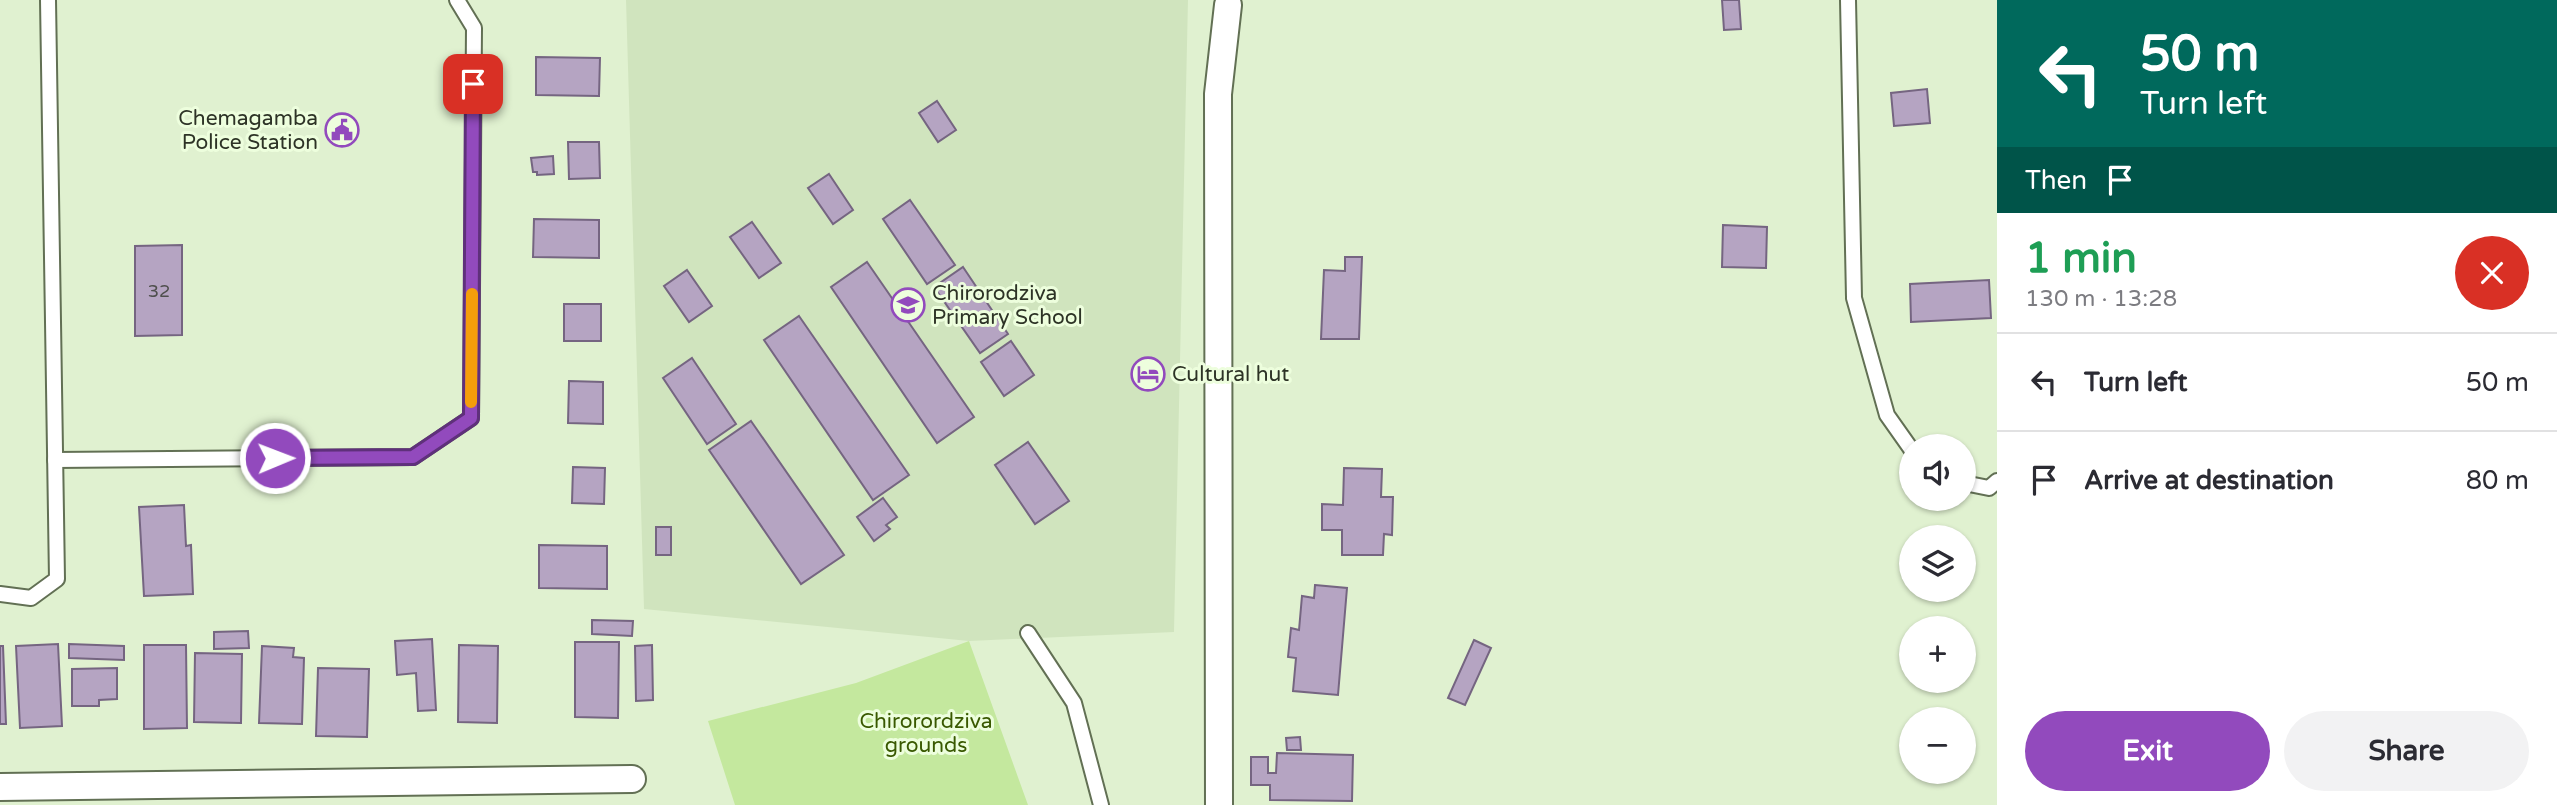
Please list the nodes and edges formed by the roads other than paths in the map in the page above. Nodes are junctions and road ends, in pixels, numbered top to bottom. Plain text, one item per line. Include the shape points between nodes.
1 (48, 0) edge
2 (457, 0) edge
3 (1848, 0) edge
4 (1228, 5) dead end
5 (1900, 434) edge
6 (55, 460) junction
7 (1997, 481) edge
8 (1976, 486) edge
9 (0, 594) edge
10 (1028, 633) dead end
11 (632, 779) dead end
12 (0, 787) edge
13 (1101, 805) edge
14 (1219, 805) edge

1 - 6 lane
2 - 6 lane via 474,28 471,418 413,457
3 - 5 lane via 1854,298 1887,415
4 - 14 street via 1218,94
6 - 9 lane via 57,579 31,598
7 - 8 lane via 1989,488
10 - 13 lane via 1074,703
11 - 12 street

